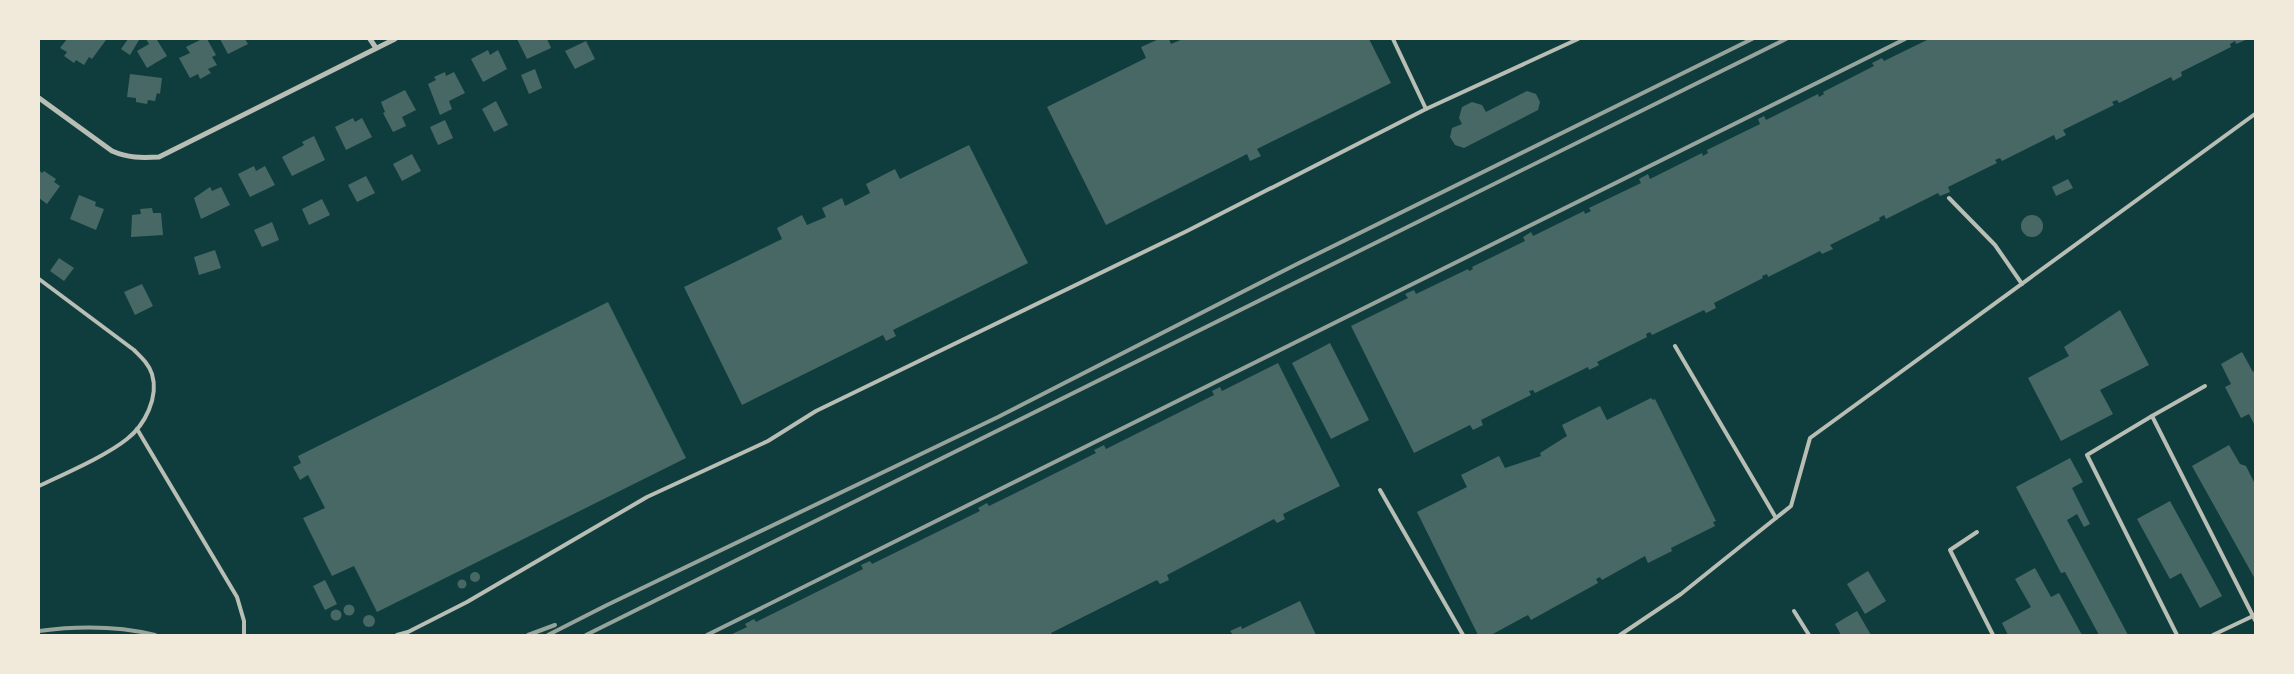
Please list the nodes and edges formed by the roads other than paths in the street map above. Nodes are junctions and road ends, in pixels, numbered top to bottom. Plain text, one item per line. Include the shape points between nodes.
1 (370, 39) edge
2 (395, 39) edge
3 (1393, 39) edge
4 (1578, 39) edge
5 (376, 48) junction
6 (39, 98) edge
7 (1426, 109) junction
8 (2255, 114) edge
9 (1949, 198) dead end
10 (39, 279) edge
11 (2022, 284) junction
12 (1675, 346) dead end
13 (2205, 386) dead end
14 (2152, 416) junction
15 (137, 429) junction
16 (39, 486) edge
17 (1380, 490) dead end
18 (1776, 518) junction
19 (1977, 532) dead end
20 (1794, 611) dead end
21 (2254, 618) edge
22 (244, 635) edge
23 (397, 635) edge
24 (1463, 635) edge
25 (1620, 635) edge
26 (1808, 635) edge
27 (1993, 635) edge
28 (2177, 635) edge
29 (2213, 635) edge

1 - 5 street
2 - 5 street
3 - 7 lane
4 - 7 lane
5 - 6 street via 159,157 123,156 112,151
7 - 23 lane via 1187,231 816,411 768,441 647,497 467,602
8 - 11 lane
9 - 11 lane via 1995,245
10 - 15 lane via 146,362 152,375 153,391 150,407
11 - 18 lane via 1810,438 1791,506
12 - 18 lane
13 - 14 lane
14 - 21 lane
14 - 28 lane via 2087,455
15 - 16 lane via 114,448
15 - 22 lane via 237,597 244,620
17 - 24 lane
18 - 25 lane via 1681,594
19 - 27 lane via 1950,550
20 - 26 lane
21 - 29 lane

